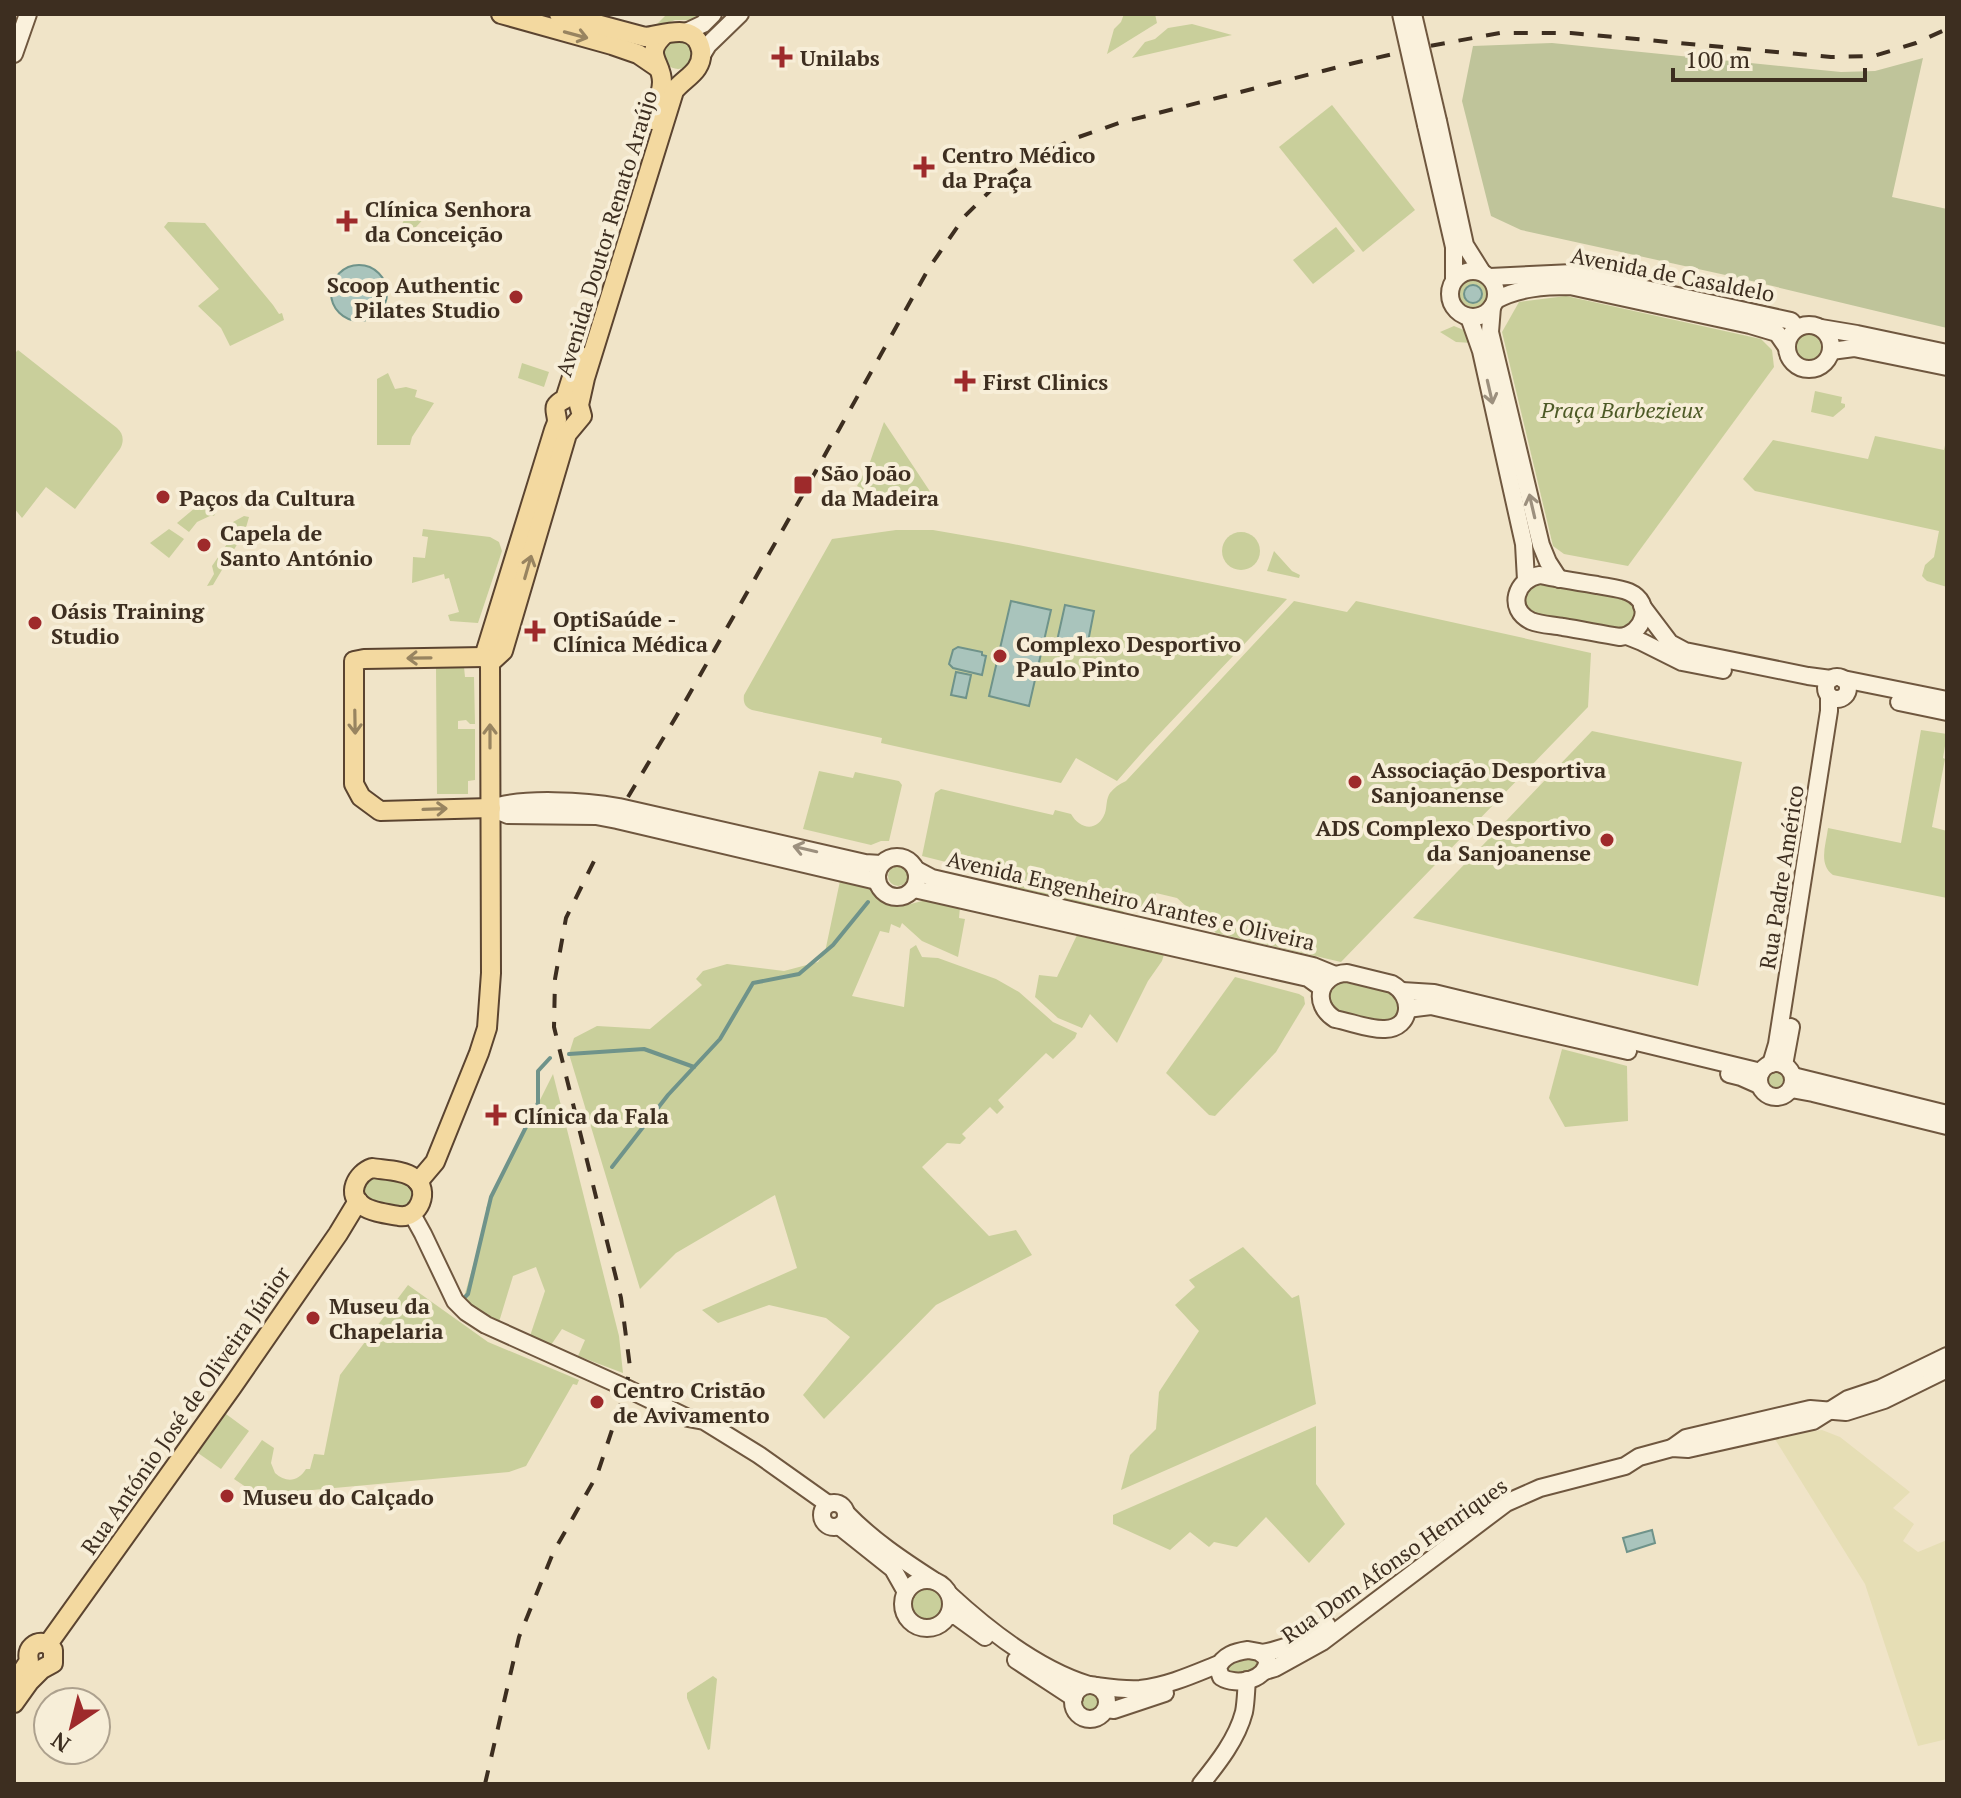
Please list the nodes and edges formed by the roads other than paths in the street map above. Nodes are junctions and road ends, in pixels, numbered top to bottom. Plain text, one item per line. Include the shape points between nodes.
1 (28, 14) edge
2 (501, 14) edge
3 (559, 14) edge
4 (713, 14) edge
5 (740, 14) edge
6 (1401, 14) edge
7 (1413, 14) edge
8 (686, 32) junction
9 (665, 34) junction
10 (14, 54) edge
11 (702, 55) junction
12 (658, 69) junction
13 (685, 78) junction
14 (1432, 123) junction
15 (1486, 275) junction
16 (1454, 280) junction
17 (1494, 304) junction
18 (1469, 317) junction
19 (1797, 328) junction
20 (1821, 328) junction
21 (1786, 346) junction
22 (1831, 351) junction
23 (1947, 353) edge
24 (1947, 367) edge
25 (572, 402) junction
26 (1559, 579) junction
27 (1526, 580) junction
28 (1642, 606) junction
29 (1627, 636) junction
30 (487, 660) junction
31 (1836, 689) junction
32 (1947, 700) edge
33 (1947, 712) edge
34 (491, 808) junction
35 (917, 870) junction
36 (879, 873) junction
37 (914, 889) junction
38 (1335, 975) junction
39 (1322, 988) junction
40 (1402, 991) junction
41 (1407, 1009) junction
42 (1777, 1075) junction
43 (1947, 1114) edge
44 (1947, 1126) edge
45 (418, 1182) junction
46 (358, 1201) junction
47 (412, 1214) junction
48 (1947, 1356) edge
49 (1947, 1369) edge
50 (1828, 1412) junction
51 (1639, 1457) junction
52 (842, 1520) junction
53 (933, 1580) junction
54 (906, 1592) junction
55 (950, 1595) junction
56 (949, 1616) junction
57 (1262, 1653) junction
58 (35, 1665) junction
59 (1219, 1669) junction
60 (1265, 1671) junction
61 (1247, 1680) junction
62 (14, 1684) edge
63 (1092, 1685) junction
64 (1074, 1698) junction
65 (14, 1703) edge
66 (1106, 1709) junction
67 (1201, 1784) edge

1 - 10 street
2 -> 12 main road via 638,54
3 - 9 main road via 645,37
4 - 8 street
5 - 11 street, Avenida Doutor Renato Araújo
6 - 14 street, bridge
7 - 14 street, bridge
8 - 9 main road
8 - 11 main road via 699,43
9 - 12 main road, Avenida Doutor Renato Araújo via 655,46
11 - 13 main road, Avenida Doutor Renato Araújo via 700,65
12 - 13 main road, Avenida Doutor Renato Araújo via 672,78
12 - 25 main road, Avenida Doutor Renato Araújo via 661,87
13 - 25 main road, Avenida Doutor Renato Araújo via 674,91 585,378
14 - 15 street via 1465,245
14 - 16 street via 1454,247
15 - 16 street via 1467,271
15 - 17 street via 1496,288
15 - 19 street, Avenida de Casaldelo via 1573,273 1791,321
16 - 18 street via 1451,300
17 - 18 street via 1482,315
17 - 21 street, Avenida de Casaldelo via 1522,290 1570,286 1750,325 1777,333
26 -> 17 street via 1541,545 1490,332
18 -> 27 street via 1524,544
19 - 20 street, Avenida de Casaldelo
19 - 21 street, Avenida de Casaldelo
20 - 22 street
20 - 23 street, Avenida de Casaldelo
21 - 22 street, Avenida de Casaldelo via 1789,358 1804,369 1824,363
22 - 24 street, Avenida de Casaldelo via 1854,348
25 - 30 main road, Avenida Doutor Renato Araújo via 555,407 554,414 565,423
26 - 27 street via 1540,575
26 - 28 street via 1627,591
27 - 29 street via 1517,599 1521,613 1534,622
28 - 29 street via 1642,621
28 - 31 street via 1670,643 1685,651 1808,676
29 - 31 street via 1682,662
34 -> 30 main road, Avenida Doutor Renato Araújo
30 -> 34 main road, Avenida Engenheiro Arantes e Oliveira via 354,661 354,784 380,811
31 - 32 street
31 - 33 street
31 - 42 street, Rua Padre Américo
34 - 36 street, Avenida Engenheiro Arantes e Oliveira via 508,815 617,820
34 - 45 main road, Avenida Doutor Renato Araújo via 487,1028 435,1162
35 - 36 street, Avenida Engenheiro Arantes e Oliveira via 903,857 891,858
35 - 37 street, Avenida Engenheiro Arantes e Oliveira
35 - 38 street, Avenida Engenheiro Arantes e Oliveira via 932,878
36 - 37 street, Avenida Engenheiro Arantes e Oliveira via 884,893 890,896 903,897
37 - 39 street, Avenida Engenheiro Arantes e Oliveira via 1308,978
38 - 39 street, Avenida Engenheiro Arantes e Oliveira
38 - 40 street, Avenida Engenheiro Arantes e Oliveira via 1347,973
39 - 41 street via 1323,1006 1335,1019 1381,1030 1403,1020
40 - 41 street
40 - 42 street, Avenida Engenheiro Arantes e Oliveira via 1434,993
41 - 42 street, Avenida Engenheiro Arantes e Oliveira via 1431,1006 1741,1077
42 - 43 street, Avenida Engenheiro Arantes e Oliveira
42 - 44 street, Avenida Engenheiro Arantes e Oliveira via 1813,1093
45 - 46 main road, Rua António José de Oliveira Júnior via 409,1175 369,1168 356,1180
45 - 47 main road via 422,1197
46 - 47 main road via 365,1208
46 - 58 main road, Rua António José de Oliveira Júnior via 48,1644 54,1659 50,1666
47 - 52 street, Rua Dom Afonso Henriques via 448,1290 466,1312 688,1418 825,1508 822,1519 827,1525 835,1527
48 - 50 street, Rua Dom Afonso Henriques
49 - 50 street, Rua Dom Afonso Henriques via 1884,1400
50 - 51 street, Rua Dom Afonso Henriques via 1813,1421
51 - 57 street, Rua Dom Afonso Henriques via 1622,1456 1532,1480 1501,1496 1315,1634
51 - 60 street, Rua Dom Afonso Henriques via 1506,1503 1322,1642
52 - 53 street, Rua Dom Afonso Henriques
52 - 54 street, Rua Dom Afonso Henriques via 893,1569
53 - 54 street via 921,1580
53 - 55 street, Rua Dom Afonso Henriques
54 - 56 street, Rua Dom Afonso Henriques via 904,1612 918,1626 938,1626
55 - 56 street
55 - 63 street, Rua Dom Afonso Henriques via 1032,1658
56 - 64 street, Rua Dom Afonso Henriques
57 - 59 street, Rua Dom Afonso Henriques via 1227,1656
57 - 60 street, Rua Dom Afonso Henriques via 1268,1661
58 - 62 main road, Rua António José de Oliveira Júnior
58 - 65 main road, Rua António José de Oliveira Júnior
59 - 61 street via 1229,1681
59 - 63 street, Rua Dom Afonso Henriques via 1142,1689
59 - 66 street, Rua Dom Afonso Henriques
60 - 61 street, Rua Dom Afonso Henriques
61 - 67 street via 1244,1713 1235,1734
63 - 64 street
63 - 66 street via 1106,1695
64 - 66 street, Rua Dom Afonso Henriques via 1075,1709 1084,1718

